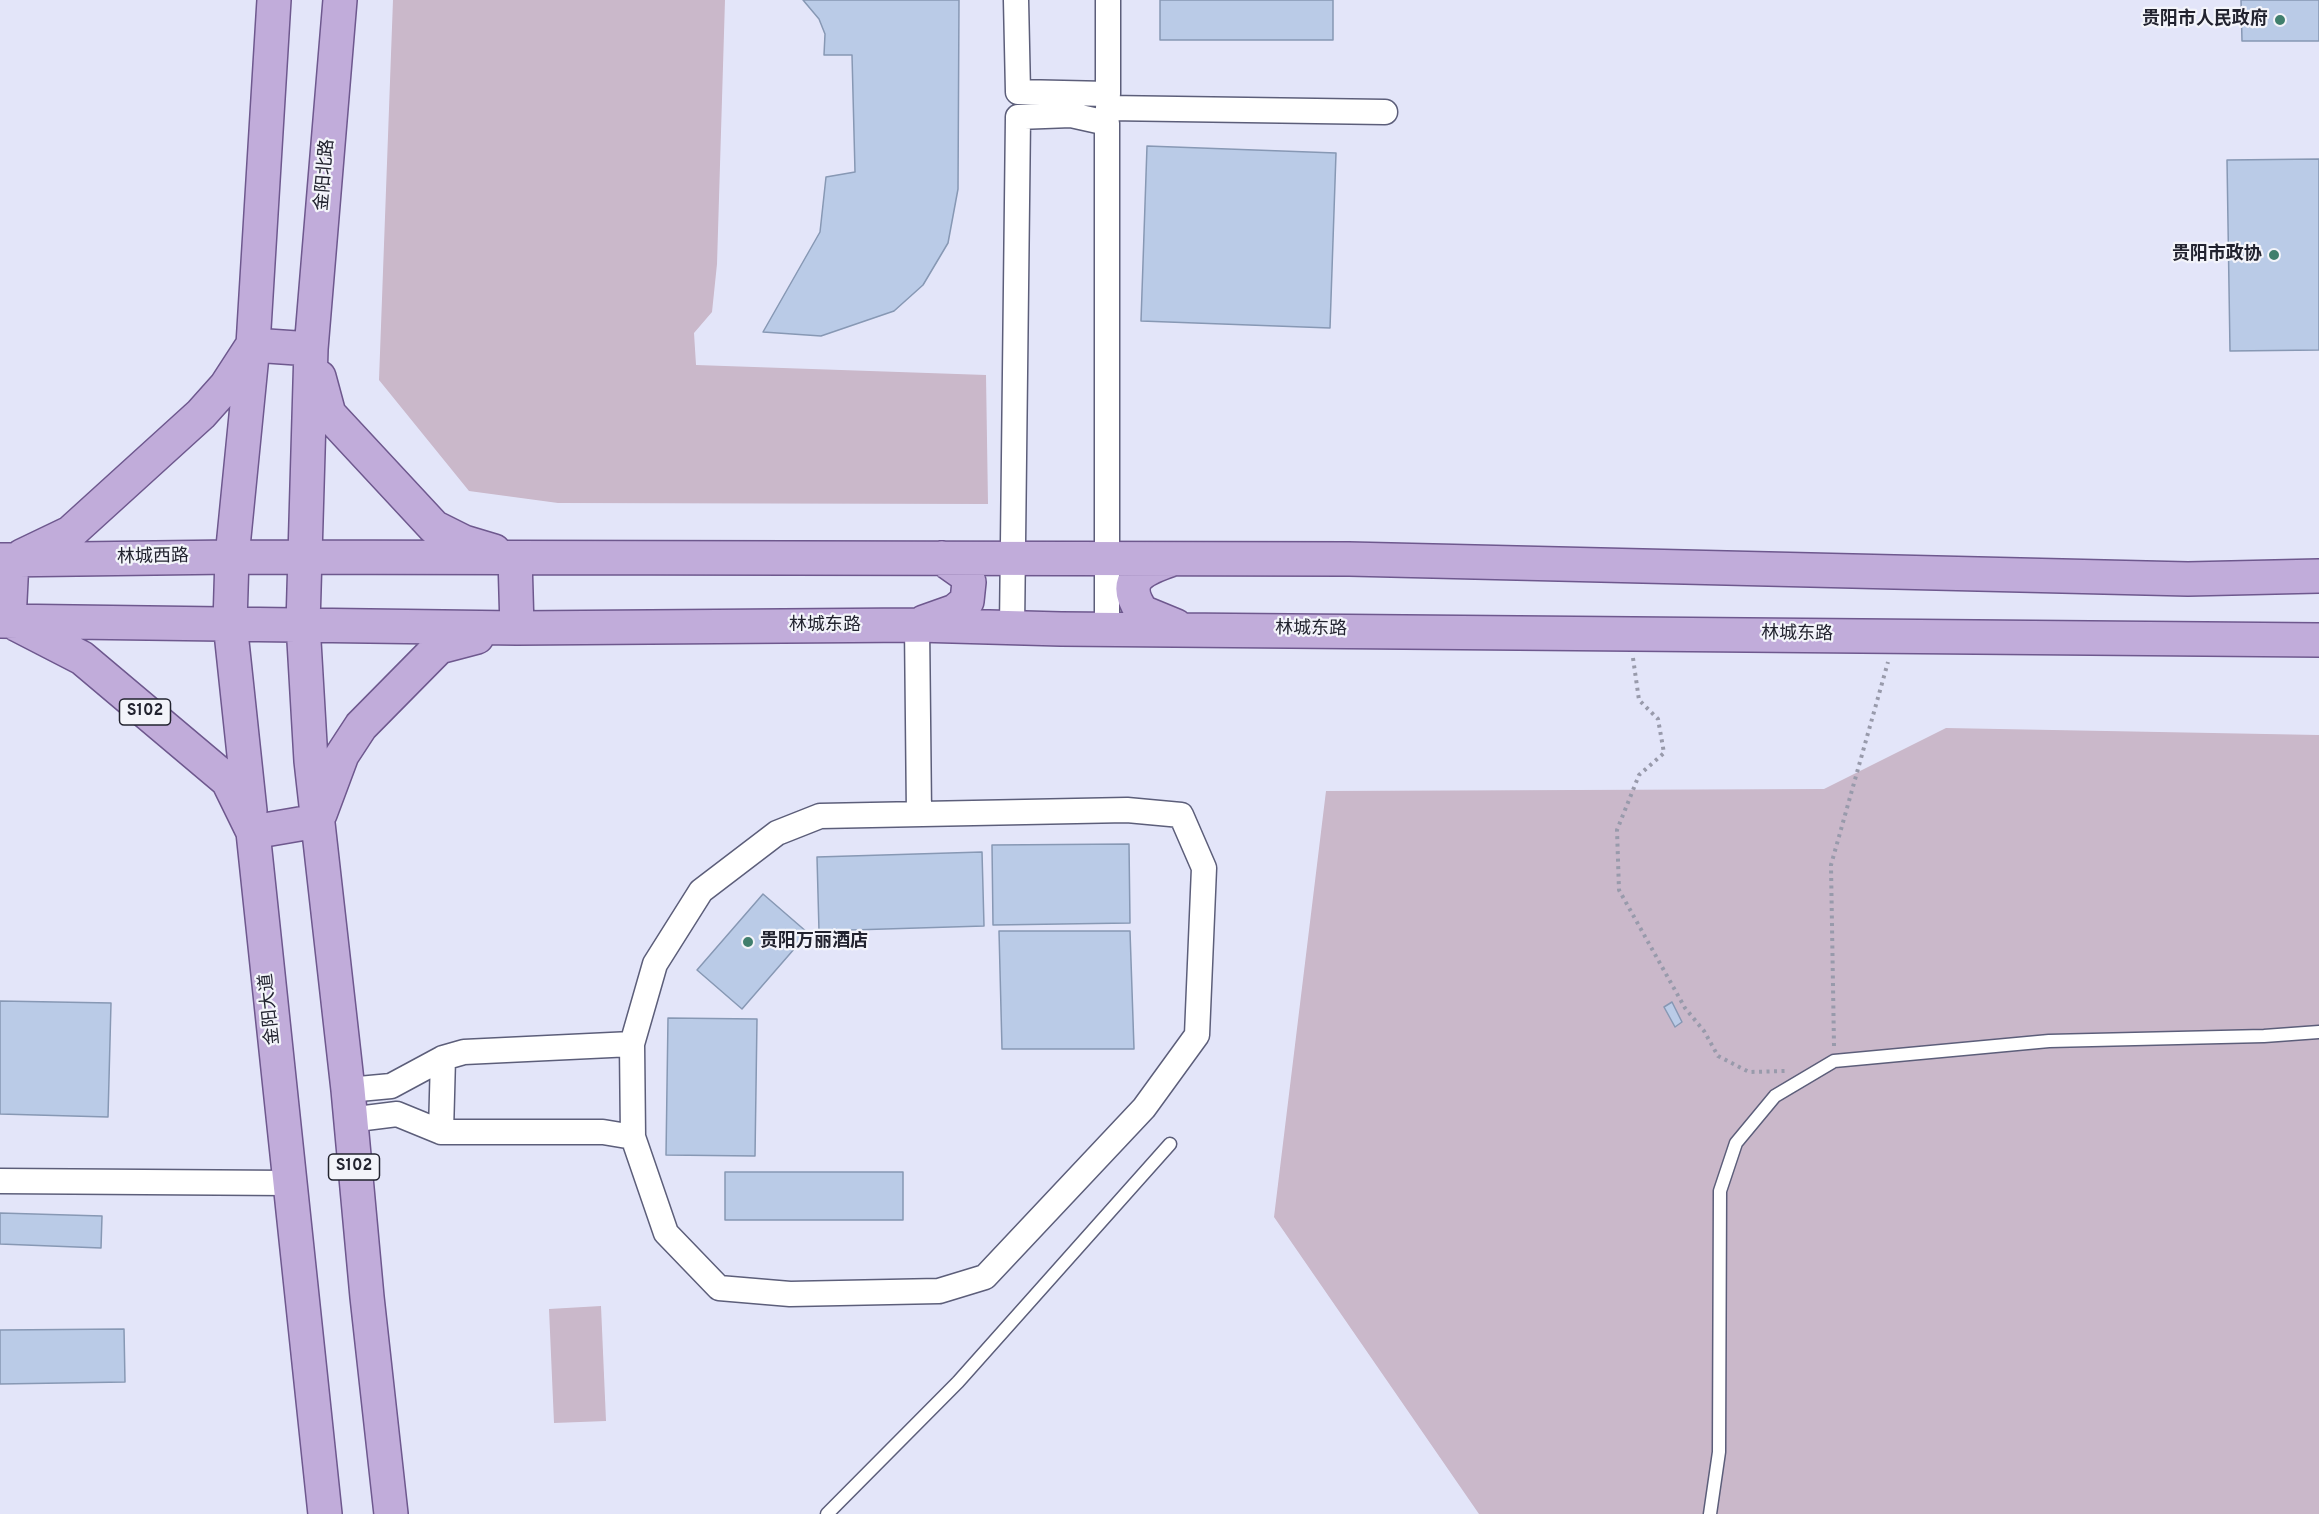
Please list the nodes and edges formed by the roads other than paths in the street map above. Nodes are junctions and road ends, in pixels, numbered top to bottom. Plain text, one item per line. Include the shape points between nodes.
1 (274, 0) edge
2 (340, 0) edge
3 (1016, 0) edge
4 (1108, 0) edge
5 (1018, 93) junction
6 (1108, 108) junction
7 (1385, 112) dead end
8 (1018, 117) junction
9 (253, 345) junction
10 (311, 349) junction
11 (232, 557) junction
12 (306, 558) junction
13 (516, 558) junction
14 (942, 558) junction
15 (1011, 558) junction
16 (1109, 558) junction
17 (1174, 558) junction
18 (6, 560) edge
19 (2319, 576) edge
20 (5, 621) edge
21 (230, 623) junction
22 (303, 624) junction
23 (917, 625) junction
24 (1107, 627) junction
25 (517, 628) junction
26 (1012, 628) junction
27 (1182, 629) junction
28 (2319, 640) edge
29 (919, 814) junction
30 (317, 821) junction
31 (253, 832) junction
32 (2319, 1032) edge
33 (632, 1044) junction
34 (443, 1058) junction
35 (349, 1105) junction
36 (441, 1132) junction
37 (633, 1137) junction
38 (1170, 1144) dead end
39 (0, 1181) edge
40 (289, 1183) junction
41 (326, 1514) edge
42 (392, 1514) edge
43 (827, 1514) edge
44 (1710, 1514) edge

1 - 9 main road
2 - 10 main road, 金阳北路
3 - 5 street
4 - 6 street
5 - 6 street
5 - 8 street
6 - 7 street
6 - 8 street via 1071,115
6 - 16 street
8 - 15 street
9 - 10 main road
9 - 11 main road
9 - 18 main road via 226,386 201,414 70,532
10 - 12 main road, 金阳北路
10 - 13 main road via 329,414 434,527 464,542
11 - 12 main road, 林城西路
11 - 18 main road, 林城西路
11 - 21 main road
12 - 13 main road
12 - 22 main road, 金阳北路
13 - 14 main road
13 - 25 main road
14 - 15 main road
14 - 23 main road via 966,575 967,600 955,611
15 - 16 main road
15 - 26 street
16 - 17 main road
16 - 24 street
17 - 19 main road via 2188,579
17 - 27 main road via 1143,570 1136,577 1133,591 1142,612
18 - 20 main road
20 - 21 main road
20 - 31 main road, 金阳大道 / S102 via 82,658 228,781
21 - 22 main road
21 - 31 main road
22 - 25 main road, 林城东路
22 - 30 main road, 金阳北路
23 - 25 main road, 林城东路
23 - 26 main road, 林城东路
23 - 29 street
24 - 26 main road, 林城东路
24 - 27 main road, 林城东路
25 - 30 main road via 439,647 355,736 342,755
27 - 28 main road, 林城东路
29 - 33 street via 820,816 777,833 701,891 655,964
29 - 37 street via 1126,810 1181,815 1204,868 1197,1035 1143,1108 985,1277 939,1291 790,1294 719,1288 666,1233
30 - 31 main road
30 - 35 main road, S102
31 - 40 main road, 金阳大道 / S102
32 - 44 lane via 2049,1041 1834,1061 1775,1096 1736,1143 1720,1191 1719,1452
33 - 34 street via 464,1052
33 - 37 street
34 - 35 street
34 - 36 street
35 - 36 street via 397,1114
35 - 42 main road, S102
36 - 37 street via 603,1132
38 - 43 lane via 958,1382
39 - 40 street
40 - 41 main road, 金阳大道 / S102

